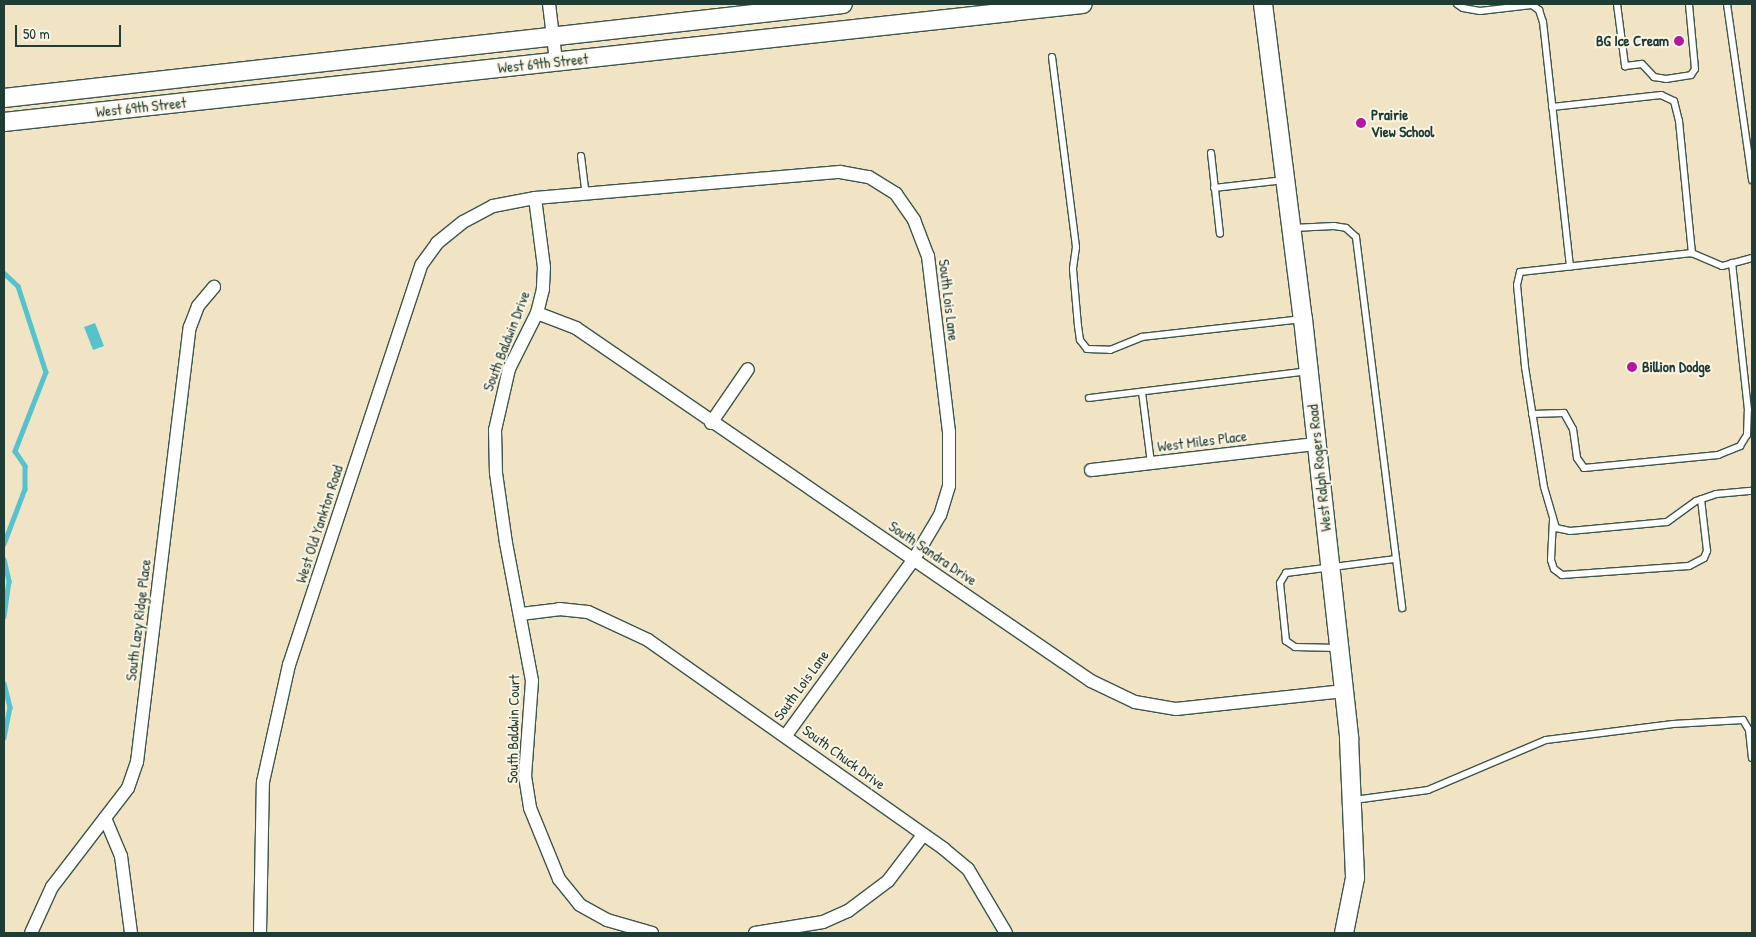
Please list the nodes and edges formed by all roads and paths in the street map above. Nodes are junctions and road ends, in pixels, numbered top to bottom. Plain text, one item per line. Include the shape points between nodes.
1 (549, 4) edge
2 (843, 4) edge
3 (1082, 4) edge
4 (1263, 4) edge
5 (1457, 4) edge
6 (1617, 4) edge
7 (1688, 4) edge
8 (1727, 4) edge
9 (764, 8) edge
10 (553, 36) junction
11 (1052, 57) dead end
12 (556, 61) junction
13 (4, 98) edge
14 (1552, 107) junction
15 (4, 122) edge
16 (1211, 153) dead end
17 (581, 156) dead end
18 (1286, 180) junction
19 (1752, 180) edge
20 (1214, 188) junction
21 (586, 194) junction
22 (535, 198) junction
23 (1292, 228) junction
24 (1220, 234) dead end
25 (1692, 252) junction
26 (1752, 258) edge
27 (1732, 263) junction
28 (1570, 267) junction
29 (214, 287) dead end
30 (537, 313) junction
31 (1303, 319) junction
32 (748, 369) dead end
33 (1309, 371) junction
34 (1142, 392) junction
35 (1089, 398) dead end
36 (1532, 414) junction
37 (711, 423) junction
38 (1316, 444) junction
39 (1151, 463) junction
40 (1091, 470) dead end
41 (1752, 491) edge
42 (1701, 499) junction
43 (1553, 520) junction
44 (1396, 559) junction
45 (914, 560) junction
46 (1330, 567) junction
47 (1402, 608) dead end
48 (521, 614) junction
49 (1339, 648) junction
50 (1344, 691) junction
51 (786, 735) junction
52 (1752, 758) edge
53 (1353, 800) junction
54 (105, 818) junction
55 (923, 836) junction
56 (31, 933) edge
57 (131, 933) edge
58 (260, 933) edge
59 (652, 933) edge
60 (754, 933) edge
61 (1006, 933) edge
62 (1344, 933) edge

1 - 10 street
2 - 9 main road, West 69th Street
3 - 12 main road, West 69th Street
4 - 18 main road, West Ralph Rogers Road
5 - 14 lane via 1480,11 1532,5 1538,10 1544,22
6 - 7 lane via 1625,66 1642,64 1654,76 1666,79 1691,75 1695,69
8 - 19 lane
9 - 10 main road, West 69th Street
10 - 12 street
10 - 13 main road, West 69th Street
11 - 31 lane via 1076,247 1072,269 1078,326 1080,340 1087,349 1110,350 1142,337
12 - 15 main road, West 69th Street
14 - 25 lane via 1661,95 1674,101
14 - 28 lane
16 - 20 lane
17 - 21 lane
18 - 20 lane
18 - 23 main road, West Ralph Rogers Road
20 - 24 lane
21 - 22 street, South Lois Lane
21 - 45 street, South Lois Lane via 840,172 869,177 896,194 914,220 928,256 949,432 949,486 940,515
22 - 30 street, South Baldwin Drive via 544,267
22 - 58 street, West Old Yankton Road via 492,206 462,222 437,243 422,264 289,665 274,722 262,782
23 - 31 main road, West Ralph Rogers Road
23 - 44 lane via 1334,226 1346,228 1356,237
25 - 27 lane via 1722,266
25 - 28 lane
26 - 27 lane
27 - 36 lane via 1748,410 1747,435 1740,446 1718,455 1584,468 1577,458 1573,429 1564,413
28 - 36 lane via 1520,272 1517,279
29 - 54 street, South Lazy Ridge Place via 198,306 190,328 137,762 128,788
30 - 37 street, South Sandra Drive via 576,328
30 - 48 street, South Baldwin Drive via 509,369 495,430 496,473
31 - 33 main road, West Ralph Rogers Road
32 - 37 street
33 - 34 lane
33 - 38 main road, West Ralph Rogers Road
34 - 35 lane
34 - 39 lane
36 - 43 lane
37 - 45 street, South Sandra Drive
38 - 39 street, West Miles Place
38 - 46 main road, West Ralph Rogers Road
39 - 40 street, West Miles Place
41 - 42 lane via 1716,494
42 - 43 lane via 1667,522 1634,527 1570,531 1556,528
42 - 43 lane via 1706,551 1704,558 1689,566 1562,575 1554,569 1551,560
44 - 46 lane
44 - 47 lane
45 - 50 street, South Sandra Drive via 1092,681 1135,702 1176,709
45 - 51 street, South Lois Lane
46 - 49 main road, West Ralph Rogers Road
46 - 49 lane via 1286,574 1280,583 1286,641 1295,647
48 - 51 street, South Chuck Drive via 559,609 588,612 618,624 648,640
48 - 59 street, South Baldwin Court via 532,681 525,776 530,808 543,846 559,878 580,905 607,920
49 - 50 main road, West Ralph Rogers Road
50 - 53 main road, West Ralph Rogers Road
51 - 55 street, South Chuck Drive
52 - 53 lane via 1749,730 1743,720 1672,724 1546,740 1428,790
53 - 62 main road, West Ralph Rogers Road via 1355,878
54 - 56 street, South Lazy Ridge Place via 52,887
54 - 57 street via 121,856
55 - 60 street via 888,881 848,911 822,922
55 - 61 street, South Chuck Drive via 968,869

